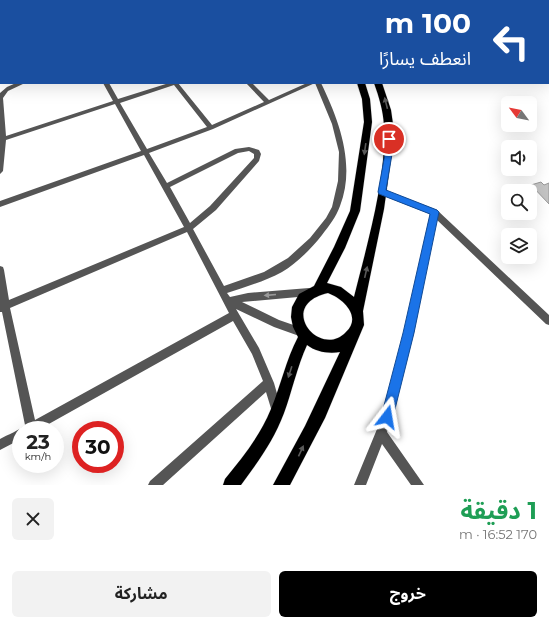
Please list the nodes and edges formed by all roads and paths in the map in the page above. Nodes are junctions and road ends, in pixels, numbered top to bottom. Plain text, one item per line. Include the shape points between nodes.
1 (19, 84) edge
2 (107, 84) edge
3 (172, 84) edge
4 (176, 84) edge
5 (250, 84) edge
6 (310, 84) edge
7 (319, 84) edge
8 (361, 84) edge
9 (378, 84) edge
10 (116, 102) junction
11 (268, 102) junction
12 (211, 128) junction
13 (3, 139) junction
14 (146, 152) junction
15 (0, 171) edge
16 (166, 186) junction
17 (382, 192) junction
18 (0, 204) edge
19 (434, 212) junction
20 (189, 228) junction
21 (0, 270) edge
22 (314, 290) junction
23 (222, 291) junction
24 (228, 301) junction
25 (3, 307) edge
26 (357, 311) junction
27 (235, 315) junction
28 (549, 321) edge
29 (303, 334) junction
30 (352, 338) junction
31 (270, 382) junction
32 (277, 412) junction
33 (27, 421) edge
34 (43, 421) edge
35 (381, 433) junction
36 (12, 438) edge
37 (0, 444) edge
38 (154, 485) edge
39 (231, 485) edge
40 (281, 485) edge
41 (360, 485) edge
42 (418, 485) edge

1 - 13 street via 2,93 0,98
2 - 10 street
3 - 10 street
4 - 12 street
5 - 11 street
6 - 11 street
7 - 23 street via 329,104 340,138 344,166 335,210 300,253 284,265 273,272
8 -> 22 highway via 366,99 368,122 355,211 339,248
17 -> 9 highway via 388,154 389,123 387,108
10 - 13 street
10 - 14 street
11 - 12 street
12 - 14 street
13 - 15 street
14 - 16 street
14 - 18 street
16 - 20 street
16 - 20 street via 237,151 249,148 258,152 256,159 213,208
17 - 19 street
26 -> 17 highway
19 - 28 street
19 - 35 street via 409,333
20 - 23 street
20 - 25 street
21 - 25 street
22 -> 24 street
22 - 26 highway via 337,290 353,302
22 - 29 highway via 298,305 298,323
23 - 24 street
24 - 27 street
24 - 29 street
25 - 33 street
26 - 30 highway via 359,320
27 - 31 street
27 - 34 street
29 - 30 highway via 313,342 334,347
29 -> 32 highway
40 -> 30 highway via 298,458
31 - 32 street
31 - 38 street
32 - 39 highway via 259,448
35 - 41 street
35 - 42 street
36 - 37 street

